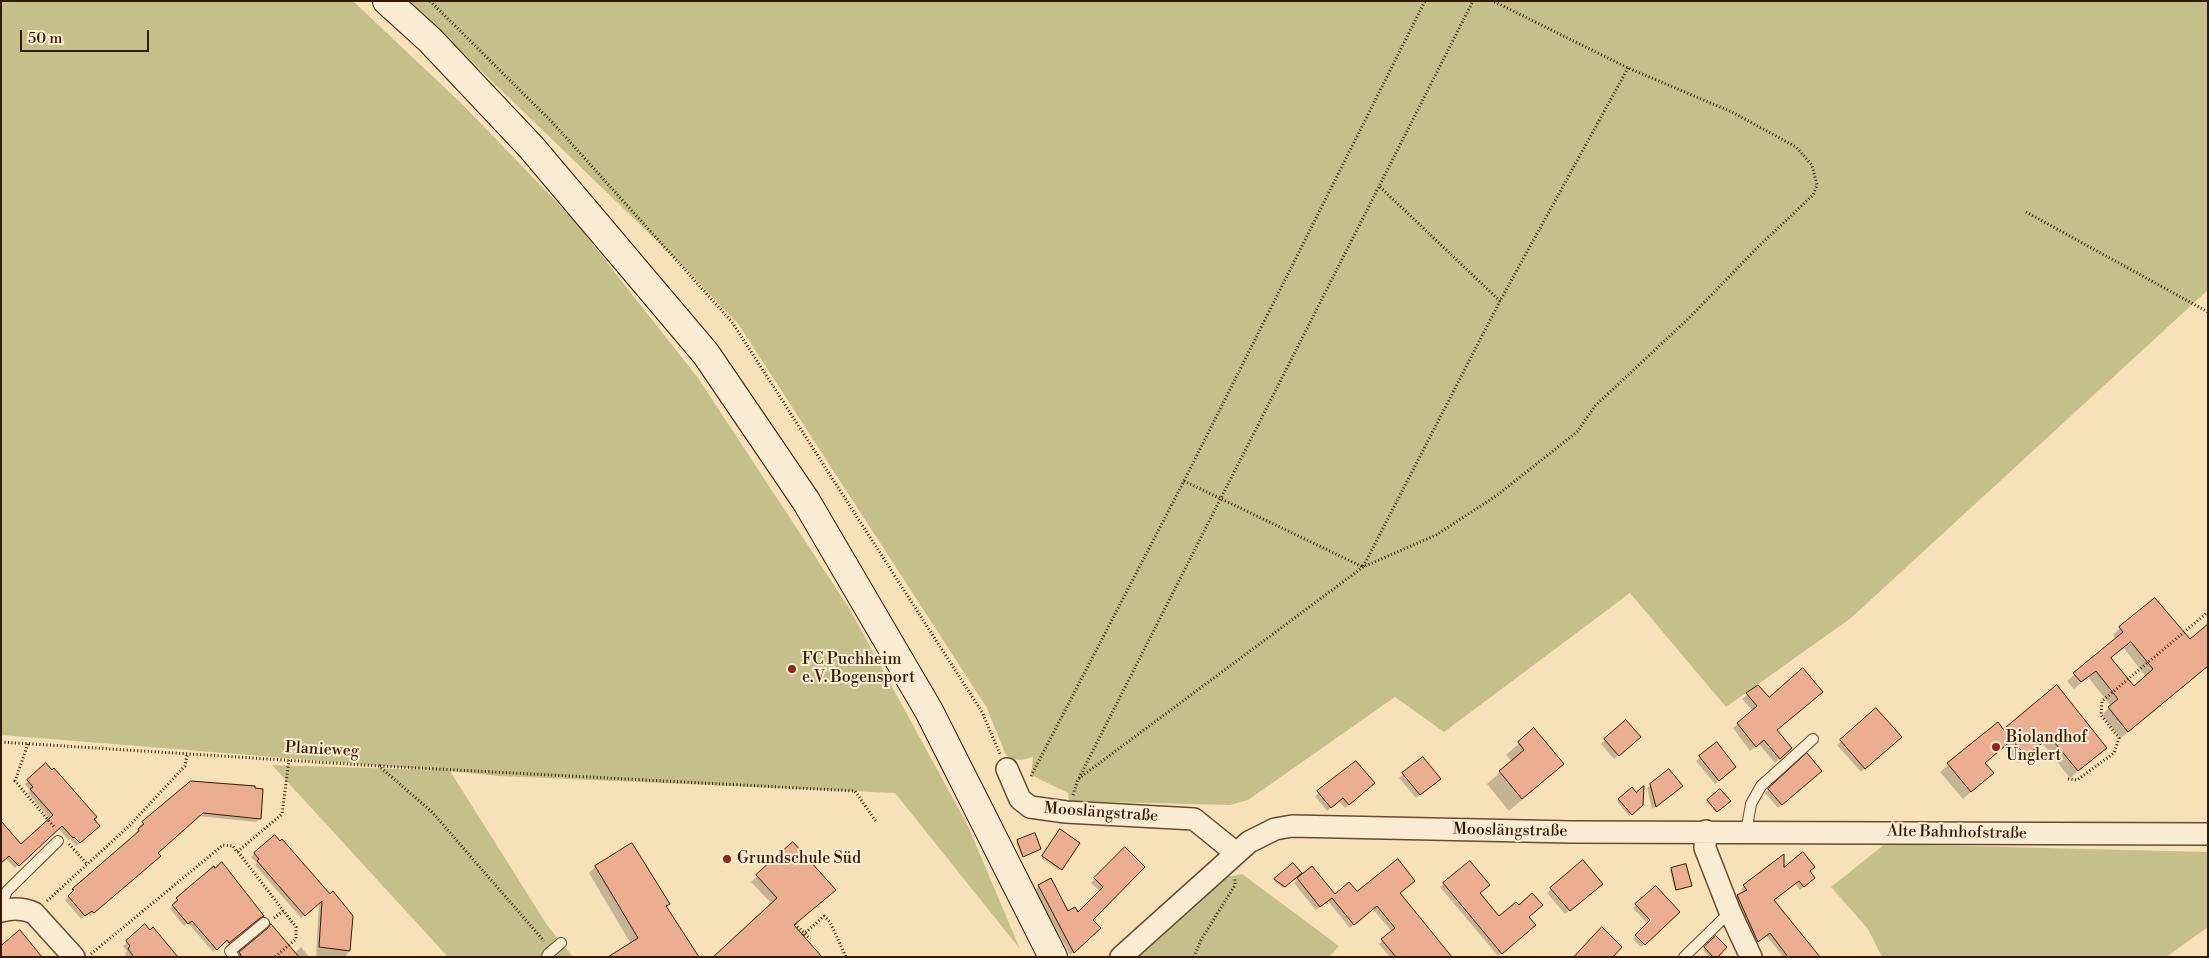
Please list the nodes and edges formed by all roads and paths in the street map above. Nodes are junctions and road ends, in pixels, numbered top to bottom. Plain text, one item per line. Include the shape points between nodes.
1 (387, 1) edge
2 (1425, 1) edge
3 (1473, 1) edge
4 (1493, 1) edge
5 (1628, 68) junction
6 (1379, 187) junction
7 (2026, 212) dead end
8 (1500, 301) junction
9 (2208, 312) edge
10 (1184, 481) junction
11 (1221, 498) junction
12 (1363, 567) junction
13 (2208, 612) edge
14 (1813, 739) dead end
15 (1, 742) edge
16 (28, 744) junction
17 (187, 755) junction
18 (289, 760) junction
19 (379, 766) junction
20 (1007, 769) dead end
21 (1078, 779) junction
22 (2068, 779) dead end
23 (1020, 799) junction
24 (1066, 812) junction
25 (877, 823) dead end
26 (57, 830) dead end
27 (1706, 831) junction
28 (1746, 832) junction
29 (2208, 834) edge
30 (61, 839) joint
31 (238, 852) junction
32 (1236, 853) junction
33 (87, 864) junction
34 (1, 906) edge
35 (1, 911) edge
36 (1730, 912) junction
37 (34, 913) junction
38 (264, 923) dead end
39 (795, 924) dead end
40 (804, 935) junction
41 (810, 939) dead end
42 (562, 943) dead end
43 (550, 953) edge
44 (74, 957) edge
45 (88, 957) edge
46 (234, 957) edge
47 (275, 957) edge
48 (846, 957) edge
49 (1053, 957) edge
50 (1121, 957) edge
51 (1194, 957) edge
52 (1684, 957) edge
53 (1751, 957) edge

1 - 49 street via 430,40 530,147 706,354 806,501 924,703
2 - 10 path
3 - 6 path
4 - 5 path
5 - 8 path
5 - 12 path via 1732,112 1796,148 1812,165 1818,185 1813,194 1689,318 1596,406 1577,432 1496,496 1436,535
6 - 8 path
6 - 11 path
7 - 9 path
8 - 12 path
10 - 11 path
10 - 23 path
11 - 12 path
11 - 21 path
12 - 21 path
13 - 22 path via 2102,701 2101,715 2119,738 2114,753 2077,780
14 - 28 lane via 1761,786 1751,804
15 - 16 path, Planieweg
16 - 17 path, Planieweg
16 - 26 path via 16,781
17 - 18 path, Planieweg
17 - 33 path via 185,766 129,826
18 - 19 path, Planieweg
18 - 31 path via 282,814
19 - 25 path via 855,791
19 - 43 path, Planieweg via 432,812
20 - 23 street
21 - 24 path
23 - 24 street, Mooslängstraße via 1030,807
24 - 32 street, Mooslängstraße via 1194,819
27 - 28 street, Alte Bahnhofstraße
27 - 32 street, Mooslängstraße via 1292,826 1275,828
27 - 36 street via 1705,848
28 - 29 street, Alte Bahnhofstraße via 1834,828
30 - 33 path
30 - 34 lane via 7,891
31 - 45 path via 233,846 222,845
31 - 47 path via 296,927 296,939
32 - 50 street, Mooslängstraße
32 - 51 path via 1235,885
33 - 37 path
35 - 37 street via 26,909
36 - 52 lane
36 - 53 street
37 - 44 street
38 - 46 lane via 230,952
39 - 40 path
40 - 41 path
40 - 48 path via 824,916
42 - 43 lane

